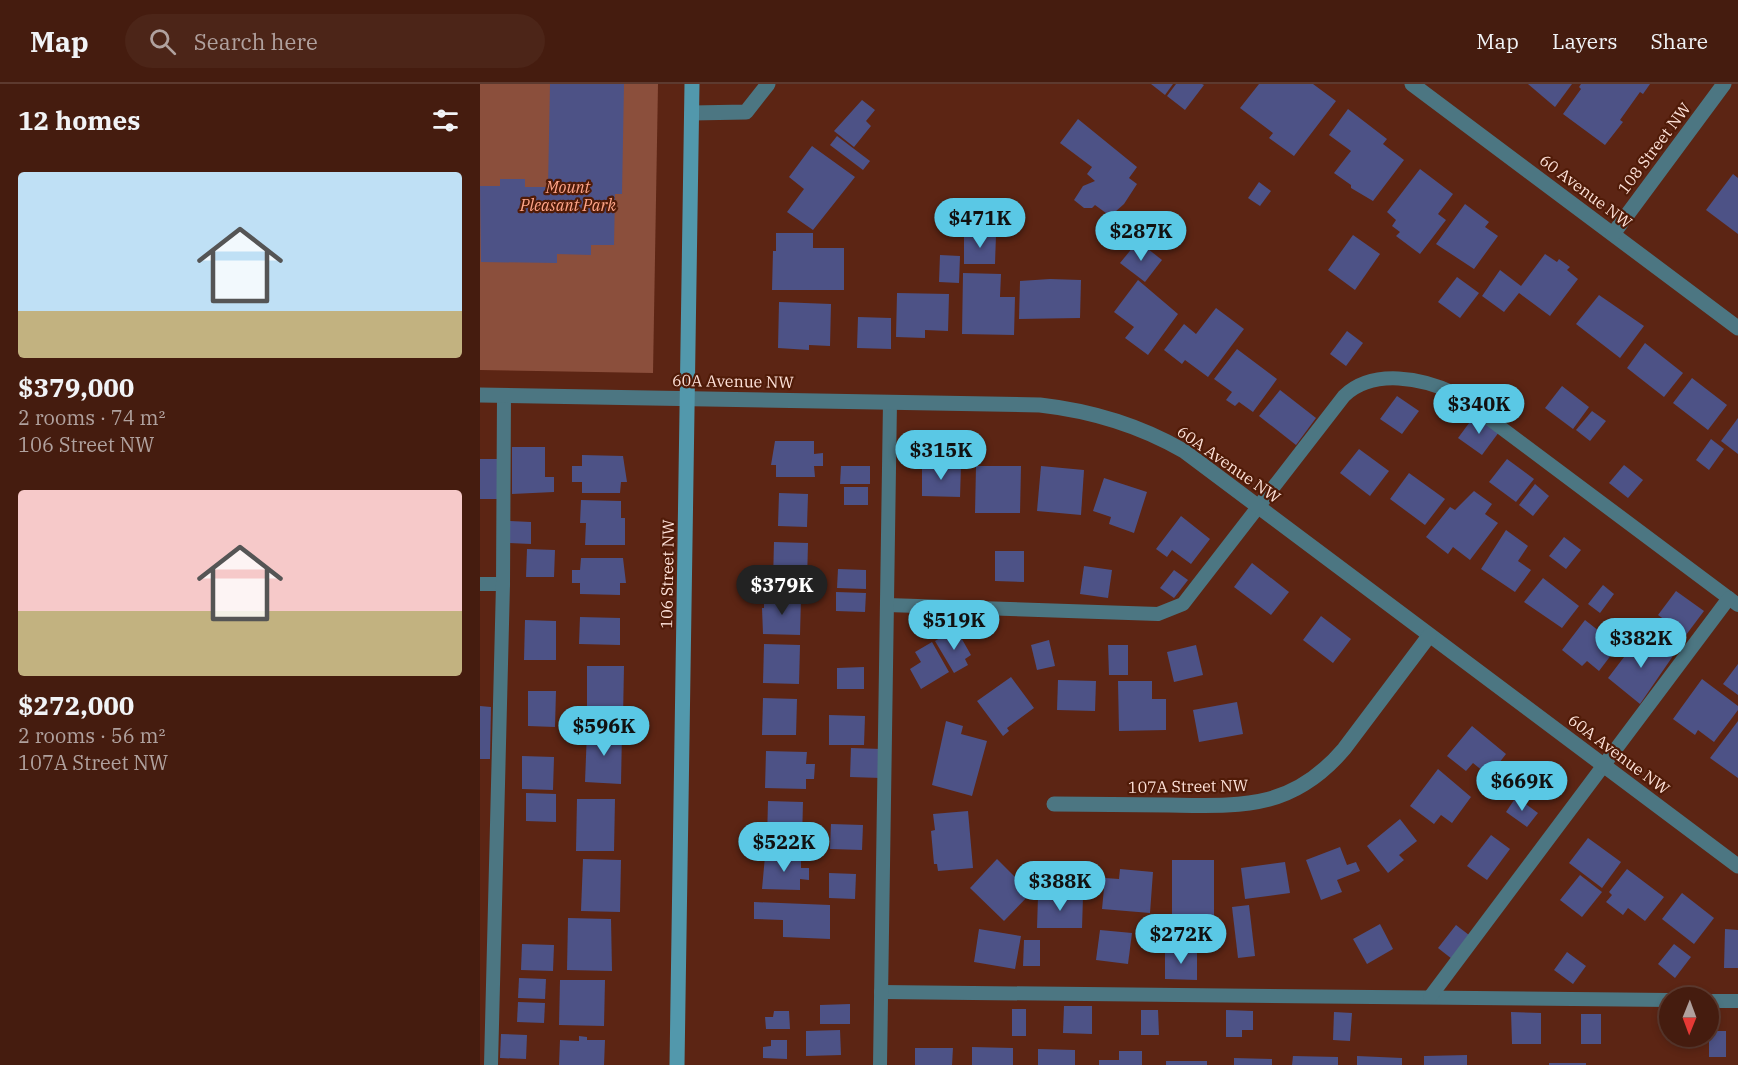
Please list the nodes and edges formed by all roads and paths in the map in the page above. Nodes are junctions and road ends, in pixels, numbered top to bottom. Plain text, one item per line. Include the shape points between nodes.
1 (692, 84) edge
2 (768, 84) edge
3 (1412, 84) edge
4 (1724, 84) edge
5 (692, 113) junction
6 (1613, 234) junction
7 (1738, 328) edge
8 (480, 394) edge
9 (504, 395) junction
10 (688, 398) junction
11 (890, 402) junction
12 (1257, 505) junction
13 (480, 584) edge
14 (503, 585) junction
15 (1734, 602) edge
16 (887, 604) junction
17 (1429, 636) junction
18 (1603, 765) junction
19 (1054, 804) dead end
20 (1738, 866) edge
21 (881, 992) junction
22 (1430, 997) junction
23 (1659, 1000) edge
24 (1719, 1001) edge
25 (1738, 1001) edge
26 (490, 1065) edge
27 (678, 1065) edge
28 (880, 1065) edge

1 - 5 street, 106 Street NW
2 - 5 street via 746,112
3 - 6 street, 60 Avenue NW
4 - 6 street, 108 Street NW
5 - 10 street, 106 Street NW
6 - 7 street, 60 Avenue NW
8 - 9 street, 60A Avenue NW
9 - 10 street, 60A Avenue NW
9 - 14 lane
10 - 11 street, 60A Avenue NW
10 - 27 street, 106 Street NW
11 - 12 street, 60A Avenue NW via 1040,405 1092,413 1156,435
11 - 16 lane
12 - 15 lane via 1352,389 1375,380 1426,381 1456,394
12 - 16 lane via 1183,604 1158,614
12 - 17 street, 60A Avenue NW
13 - 14 lane
14 - 26 lane
15 - 18 lane
16 - 21 lane
17 - 18 street, 60A Avenue NW
17 - 19 street, 107A Street NW via 1332,764 1300,788 1246,805
18 - 20 street, 60A Avenue NW
18 - 22 lane
21 - 22 lane
21 - 28 lane
22 - 23 lane
24 - 25 lane

